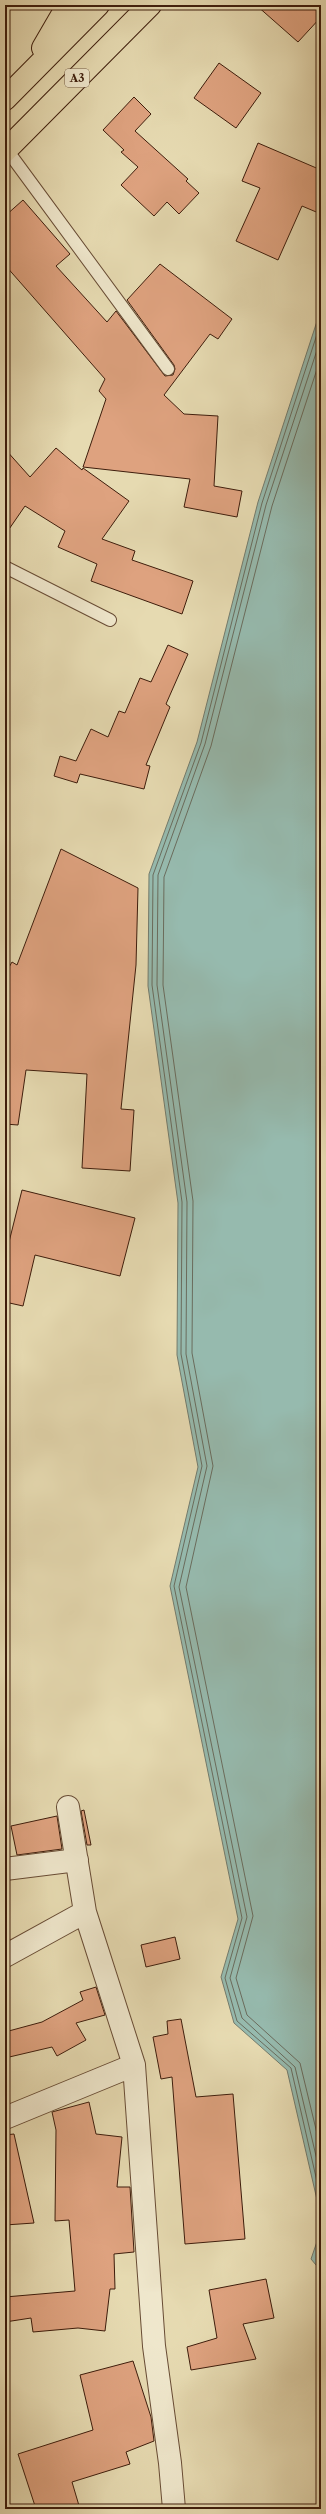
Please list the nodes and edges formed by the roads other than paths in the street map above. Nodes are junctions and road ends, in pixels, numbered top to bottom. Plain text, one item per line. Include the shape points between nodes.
1 (68, 5) edge
2 (98, 5) edge
3 (150, 5) edge
4 (7, 97) edge
5 (6, 150) edge
6 (168, 369) dead end
7 (5, 567) edge
8 (110, 620) dead end
9 (68, 1807) dead end
10 (77, 1860) junction
11 (5, 1869) edge
12 (85, 1912) junction
13 (5, 1956) edge
14 (134, 2065) junction
15 (5, 2118) edge
16 (174, 2509) edge

1 - 4 highway via 43,49
2 - 4 highway
3 - 5 highway, A3
5 - 6 lane
7 - 8 lane
9 - 10 street
10 - 11 street
10 - 12 street
12 - 13 street
12 - 14 street
14 - 15 street
14 - 16 street via 154,2346

